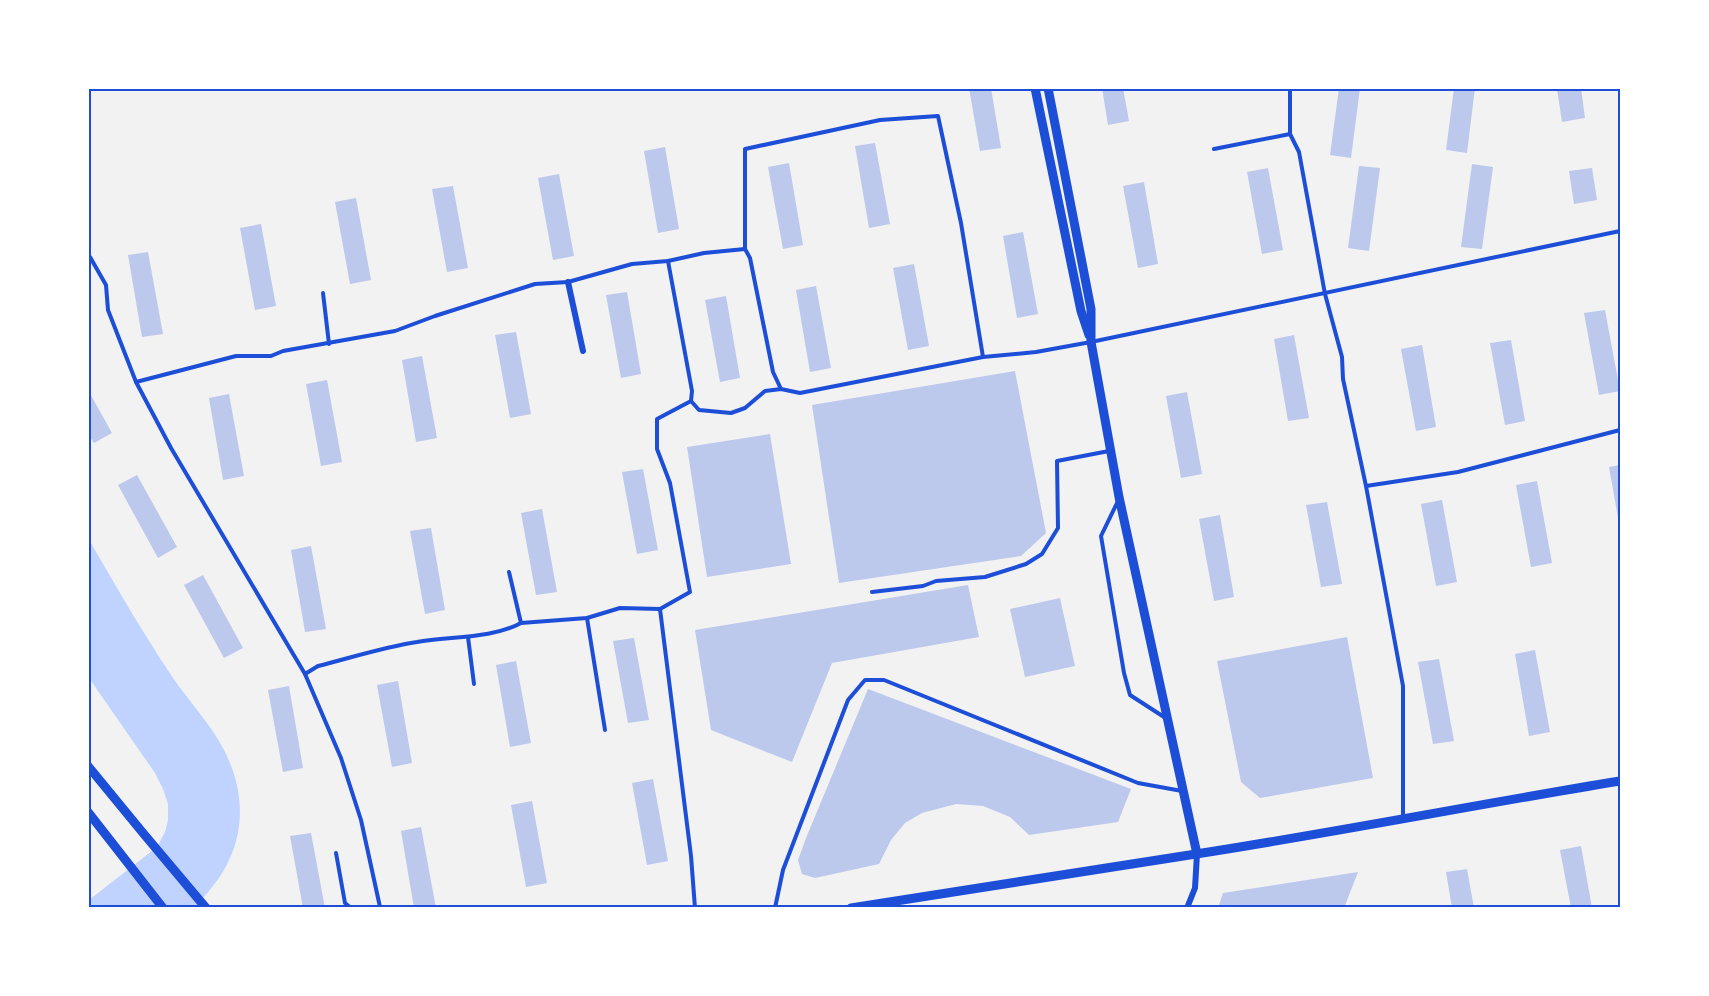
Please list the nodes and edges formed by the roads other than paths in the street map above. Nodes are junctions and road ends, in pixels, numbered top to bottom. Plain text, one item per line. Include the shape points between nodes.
1 (1035, 88) edge
2 (1048, 88) edge
3 (1290, 88) edge
4 (1290, 134) junction
5 (1214, 148) dead end
6 (1620, 231) edge
7 (746, 249) junction
8 (88, 257) edge
9 (668, 261) junction
10 (568, 282) junction
11 (323, 293) dead end
12 (1325, 294) junction
13 (1091, 342) junction
14 (329, 344) junction
15 (583, 351) dead end
16 (983, 357) junction
17 (136, 382) junction
18 (781, 389) junction
19 (691, 401) junction
20 (1620, 430) edge
21 (1111, 451) junction
22 (1366, 486) junction
23 (1119, 497) junction
24 (509, 572) dead end
25 (872, 592) dead end
26 (660, 609) junction
27 (587, 618) junction
28 (521, 623) junction
29 (468, 637) junction
30 (305, 674) junction
31 (474, 684) dead end
32 (1167, 718) junction
33 (605, 730) dead end
34 (88, 766) edge
35 (1620, 781) edge
36 (1184, 791) junction
37 (88, 812) edge
38 (1403, 819) junction
39 (336, 853) dead end
40 (1197, 854) junction
41 (163, 908) edge
42 (206, 908) edge
43 (351, 908) edge
44 (376, 908) edge
45 (695, 908) edge
46 (776, 908) edge
47 (851, 908) edge
48 (1187, 908) edge

1 - 13 main road via 1081,312
2 - 13 main road via 1091,309
3 - 4 lane
4 - 5 lane
4 - 12 lane via 1299,152
6 - 12 lane
7 - 9 lane
7 - 16 lane via 745,148 880,120 938,116
7 - 18 lane via 773,372
8 - 17 lane via 106,285 108,310
9 - 10 lane via 632,264
9 - 19 lane
10 - 14 lane via 535,284 395,331
10 - 15 street
11 - 14 lane
12 - 13 lane
12 - 22 lane via 1342,357 1343,379
13 - 16 lane
13 - 21 main road
14 - 17 lane via 271,356 236,356
16 - 18 lane via 801,393
17 - 30 lane
18 - 19 lane via 765,391 746,408 731,413 699,410
19 - 26 lane via 657,419 657,449 670,483 690,592
20 - 22 lane via 1458,472
21 - 23 main road
21 - 25 lane via 1057,461 1058,528 1042,554 1026,564 985,577
22 - 38 lane via 1403,687
23 - 32 main road
23 - 32 lane via 1101,536 1124,673 1130,695
24 - 28 lane
26 - 27 lane via 620,608
26 - 45 lane
27 - 28 lane
27 - 33 lane
28 - 29 lane
29 - 30 lane via 416,642 318,666
29 - 31 lane
30 - 44 lane via 341,758 361,820 380,907
32 - 36 main road
34 - 42 main road
35 - 38 main road
36 - 40 main road
36 - 46 lane via 1138,783 884,680 865,680 848,700 783,870
37 - 41 main road
38 - 40 main road
39 - 43 lane via 345,903
40 - 47 main road
40 - 48 street via 1195,888

